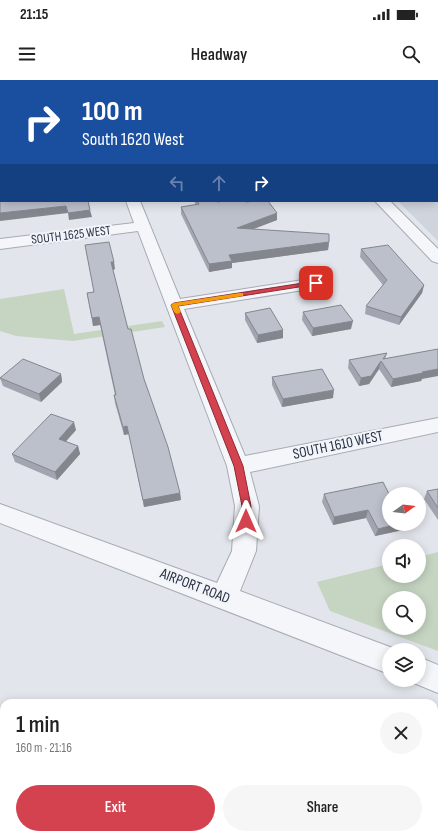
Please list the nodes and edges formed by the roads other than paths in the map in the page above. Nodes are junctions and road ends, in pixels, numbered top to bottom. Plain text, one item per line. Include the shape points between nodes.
1 (134, 202) edge
2 (383, 202) edge
3 (143, 226) junction
4 (0, 244) edge
5 (438, 258) edge
6 (316, 283) dead end
7 (174, 305) junction
8 (438, 425) edge
9 (238, 466) junction
10 (0, 513) edge
11 (224, 598) junction
12 (382, 657) edge
13 (426, 674) edge
14 (438, 679) edge

1 - 3 street
2 - 5 street
3 - 4 street, SOUTH 1625 WEST
3 - 7 street
6 - 7 street
7 - 9 street
8 - 9 street, SOUTH 1610 WEST
9 - 11 street via 247,506 244,551
10 - 11 street, AIRPORT ROAD
11 - 12 street, AIRPORT ROAD
13 - 14 street

